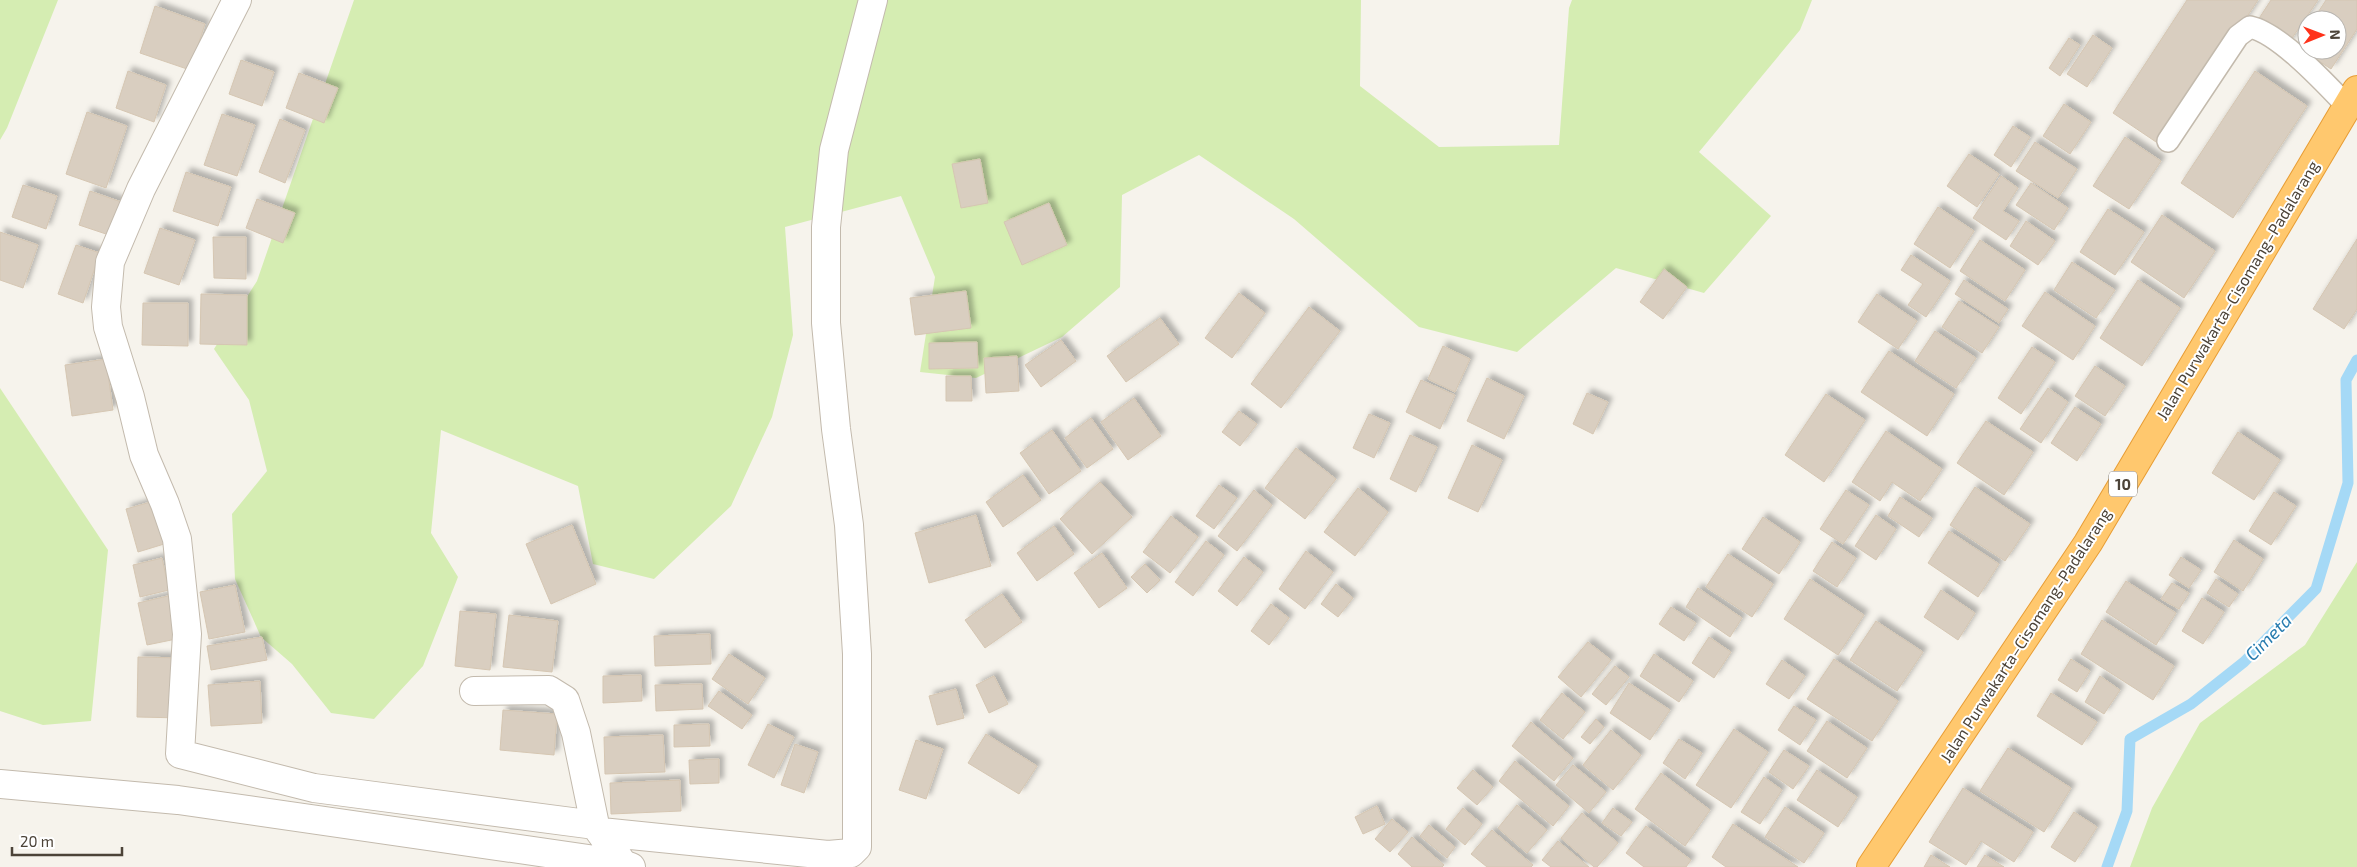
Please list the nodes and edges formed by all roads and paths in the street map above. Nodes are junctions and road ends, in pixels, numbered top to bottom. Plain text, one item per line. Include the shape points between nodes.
1 (237, 0) edge
2 (873, 0) edge
3 (2352, 98) edge
4 (2168, 141) dead end
5 (474, 691) dead end
6 (0, 784) edge
7 (598, 828) junction
8 (627, 865) edge
9 (1877, 865) edge

1 - 7 street via 137,198 110,262 106,307 108,327 144,455 177,539 188,634 180,754 314,788
2 - 7 street via 834,150 826,227 826,323 849,525 857,654 857,847 850,853 828,855
3 - 4 lane via 2324,82 2272,36 2250,26 2238,36
3 - 9 highway, Jalan Purwakarta–Cisomang–Padalarang / 10 via 2088,543
5 - 7 street via 548,690 564,700 576,733
6 - 8 street via 178,800
7 - 8 street

